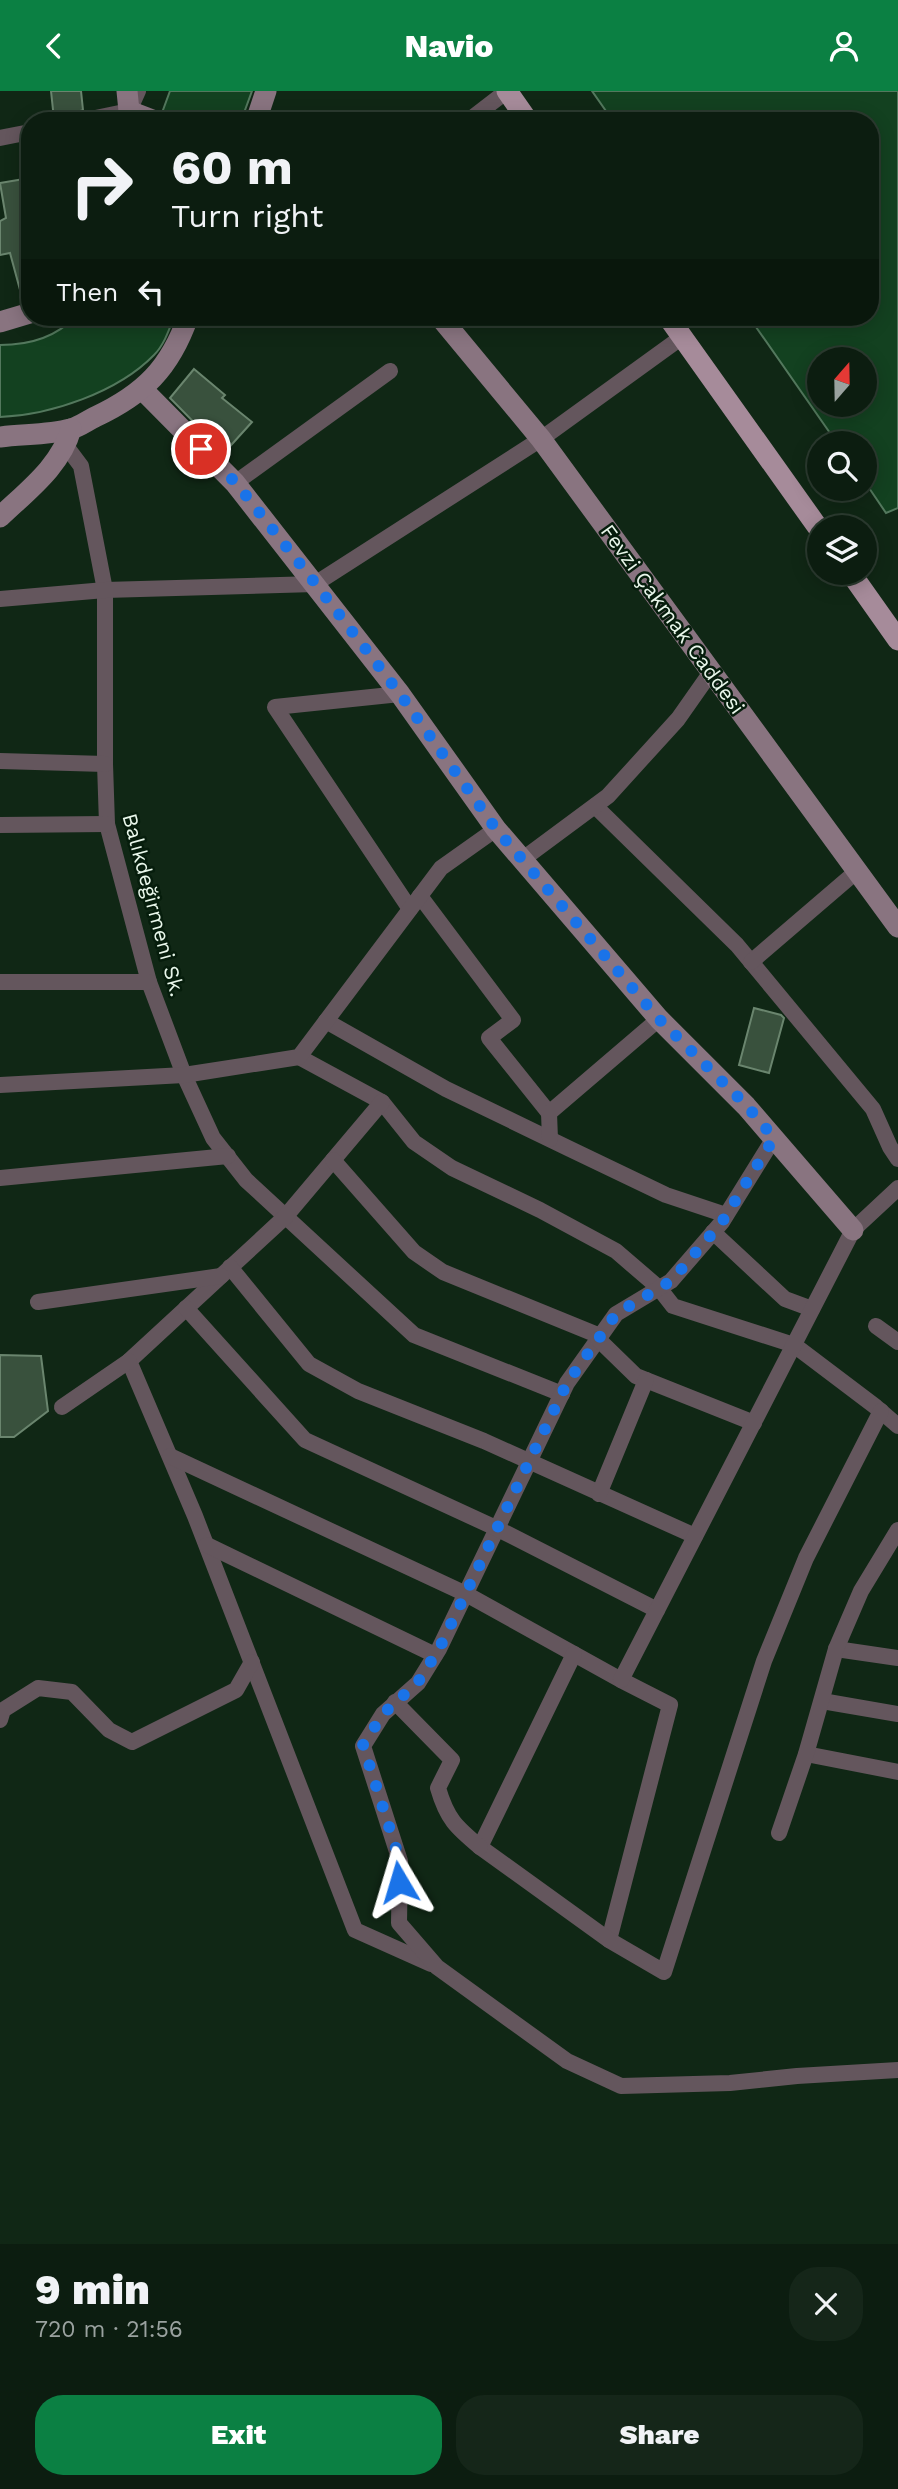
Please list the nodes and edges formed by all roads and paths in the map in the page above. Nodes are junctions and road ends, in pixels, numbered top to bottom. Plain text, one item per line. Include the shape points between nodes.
1 (138, 91) edge
2 (266, 91) edge
3 (507, 91) edge
4 (522, 91) edge
5 (136, 112) edge
6 (259, 112) edge
7 (480, 112) edge
8 (522, 112) edge
9 (537, 112) edge
10 (21, 134) edge
11 (0, 138) edge
12 (21, 316) edge
13 (0, 322) edge
14 (185, 326) edge
15 (447, 326) edge
16 (682, 327) edge
17 (390, 371) dead end
18 (142, 389) junction
19 (0, 437) edge
20 (69, 437) junction
21 (541, 439) junction
22 (236, 483) junction
23 (810, 515) edge
24 (823, 515) edge
25 (0, 517) edge
26 (315, 583) junction
27 (859, 585) edge
28 (873, 585) edge
29 (105, 590) junction
30 (0, 600) edge
31 (898, 619) edge
32 (898, 640) edge
33 (711, 672) junction
34 (400, 694) junction
35 (0, 761) edge
36 (105, 764) junction
37 (595, 806) junction
38 (107, 824) junction
39 (0, 825) edge
40 (496, 829) junction
41 (523, 859) junction
42 (857, 871) junction
43 (415, 903) junction
44 (898, 927) edge
45 (751, 962) junction
46 (0, 982) edge
47 (149, 982) junction
48 (659, 1019) junction
49 (326, 1021) junction
50 (299, 1057) junction
51 (184, 1075) junction
52 (0, 1085) edge
53 (382, 1102) junction
54 (549, 1113) junction
55 (774, 1138) junction
56 (550, 1139) junction
57 (228, 1156) junction
58 (898, 1159) edge
59 (333, 1160) junction
60 (0, 1178) edge
61 (898, 1189) edge
62 (726, 1215) junction
63 (285, 1217) junction
64 (853, 1230) junction
65 (713, 1232) junction
66 (226, 1272) junction
67 (659, 1288) junction
68 (38, 1302) dead end
69 (186, 1308) junction
70 (812, 1309) junction
71 (876, 1326) dead end
72 (599, 1338) junction
73 (898, 1342) edge
74 (794, 1345) junction
75 (129, 1361) junction
76 (646, 1380) junction
77 (562, 1394) junction
78 (62, 1407) dead end
79 (881, 1411) junction
80 (754, 1423) junction
81 (898, 1426) edge
82 (170, 1456) junction
83 (529, 1463) junction
84 (599, 1494) junction
85 (498, 1529) junction
86 (898, 1530) edge
87 (695, 1536) junction
88 (206, 1545) junction
89 (467, 1594) junction
90 (657, 1610) junction
91 (836, 1649) junction
92 (574, 1654) junction
93 (435, 1655) junction
94 (898, 1658) edge
95 (252, 1661) junction
96 (621, 1680) junction
97 (822, 1701) junction
98 (396, 1702) junction
99 (898, 1714) edge
100 (0, 1720) edge
101 (806, 1754) junction
102 (898, 1772) edge
103 (779, 1833) dead end
104 (480, 1847) junction
105 (608, 1940) junction
106 (436, 1967) junction
107 (898, 2070) edge

1 - 5 street
2 - 6 street
3 - 7 street
3 - 8 main road
4 - 9 main road
10 - 11 street
12 - 13 street
14 - 18 street via 164,367
15 - 21 street, Fevzi Çakmak Caddesi
16 - 21 street
16 - 23 main road
16 - 24 main road
17 - 22 street
18 - 20 street
18 - 22 street
19 - 20 street
20 - 25 street via 47,471
20 - 29 street, Balıkdeğirmeni Sk. via 81,466
21 - 26 street
21 - 33 street, Fevzi Çakmak Caddesi
22 - 26 street
26 - 29 street
26 - 34 street
27 - 32 main road
28 - 31 main road
29 - 30 street
29 - 36 street, Balıkdeğirmeni Sk.
33 - 37 street via 678,719
33 - 42 street, Fevzi Çakmak Caddesi
34 - 40 street
34 - 43 street via 275,707
35 - 36 street
36 - 38 street, Balıkdeğirmeni Sk.
37 - 41 street
37 - 45 street
38 - 39 street
38 - 47 street, Balıkdeğirmeni Sk.
40 - 41 street
40 - 43 street via 441,869
41 - 48 street
42 - 44 street, Fevzi Çakmak Caddesi
42 - 45 street
43 - 49 street
43 - 54 street via 513,1020 489,1038
45 - 58 street via 873,1109
46 - 47 street
47 - 51 street, Balıkdeğirmeni Sk.
48 - 54 street
48 - 55 street
49 - 50 street
49 - 56 street via 446,1089
50 - 51 street
50 - 53 street
51 - 52 street
51 - 57 street, Balıkdeğirmeni Sk. via 213,1138
53 - 59 street
53 - 67 street via 414,1142 452,1168 617,1251
54 - 56 street
55 - 62 street
55 - 64 street
56 - 62 street via 666,1195
57 - 60 street
57 - 63 street, Balıkdeğirmeni Sk.
59 - 63 street
59 - 72 street via 414,1252 443,1272
61 - 64 street
62 - 65 street
63 - 66 street
63 - 77 street, Balıkdeğirmeni Sk. via 414,1335
64 - 70 street
65 - 67 street via 671,1281
65 - 70 street via 785,1299
66 - 68 street
66 - 69 street
66 - 83 street via 309,1364 358,1391
67 - 72 street via 616,1314
67 - 74 street via 673,1306
69 - 75 street
69 - 85 street via 305,1440
70 - 74 street
71 - 73 street
72 - 76 street via 635,1376
72 - 77 street
74 - 79 street
74 - 80 street
75 - 78 street
75 - 82 street
76 - 80 street
76 - 84 street
77 - 83 street
79 - 81 street
79 - 105 street via 806,1558 764,1661 664,1972
80 - 87 street
82 - 88 street
82 - 89 street
83 - 84 street
83 - 85 street
84 - 87 street
85 - 89 street
85 - 90 street
86 - 91 street via 861,1591
87 - 90 street
88 - 93 street
88 - 95 street
89 - 92 street
89 - 93 street
90 - 96 street
91 - 94 street
91 - 97 street
92 - 96 street
92 - 104 street
93 - 98 street via 418,1682
95 - 100 street via 236,1690 132,1742 109,1730 72,1692 38,1689 3,1710
95 - 106 street via 355,1930
96 - 105 street via 670,1705
97 - 99 street
97 - 101 street
98 - 104 street via 452,1759 438,1788 444,1810
98 - 106 street via 363,1745 400,1861 399,1923
101 - 102 street
101 - 103 street
104 - 105 street
106 - 107 street via 568,2061 621,2086

